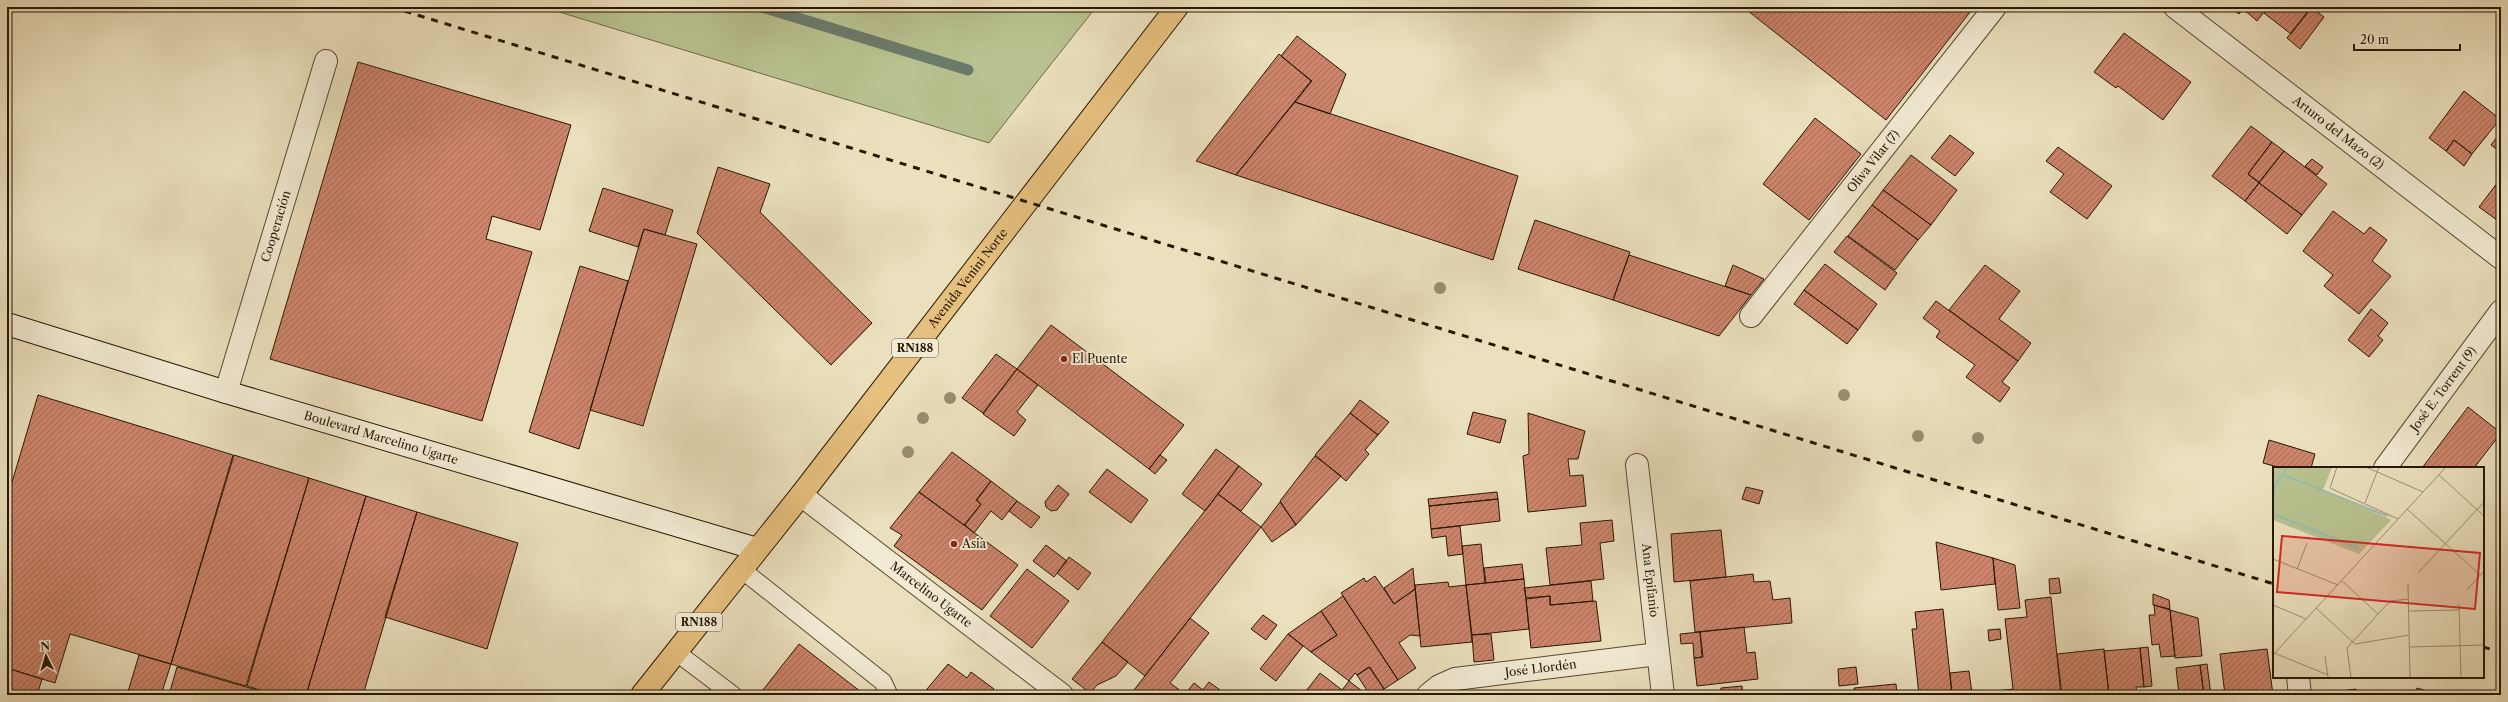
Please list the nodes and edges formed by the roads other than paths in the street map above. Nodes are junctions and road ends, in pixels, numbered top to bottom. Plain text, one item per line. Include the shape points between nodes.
1 (1177, 7) edge
2 (1995, 7) edge
3 (2175, 7) edge
4 (326, 61) dead end
5 (2501, 258) edge
6 (2501, 311) edge
7 (1751, 316) dead end
8 (7, 324) edge
9 (226, 392) junction
10 (1637, 465) dead end
11 (2386, 467) edge
12 (801, 495) junction
13 (757, 549) junction
14 (741, 569) junction
15 (676, 652) junction
16 (1658, 654) junction
17 (2298, 678) edge
18 (642, 695) edge
19 (733, 695) edge
20 (889, 695) edge
21 (1062, 695) edge
22 (1428, 695) edge
23 (1663, 695) edge
24 (2300, 695) edge

1 - 12 highway, Avenida Venini Norte / RN188
2 - 7 street, Oliva Vilar (7)
3 - 5 street, Arturo del Mazo (2)
4 - 9 street, Cooperación
6 - 11 street, José E. Torrent (9)
8 - 9 street, Boulevard Marcelino Ugarte
9 - 13 street, Boulevard Marcelino Ugarte
10 - 16 street, Ana Epifanio
12 - 13 highway, Avenida Venini Norte / RN188
12 - 21 street, Marcelino Ugarte
13 - 14 highway, RN188
14 - 15 highway, RN188
14 - 20 lane via 882,682
15 - 18 highway, RN188
15 - 19 lane
16 - 22 street, José Llordén via 1455,679 1439,686
16 - 23 street, Ana Epifanio
17 - 24 street

